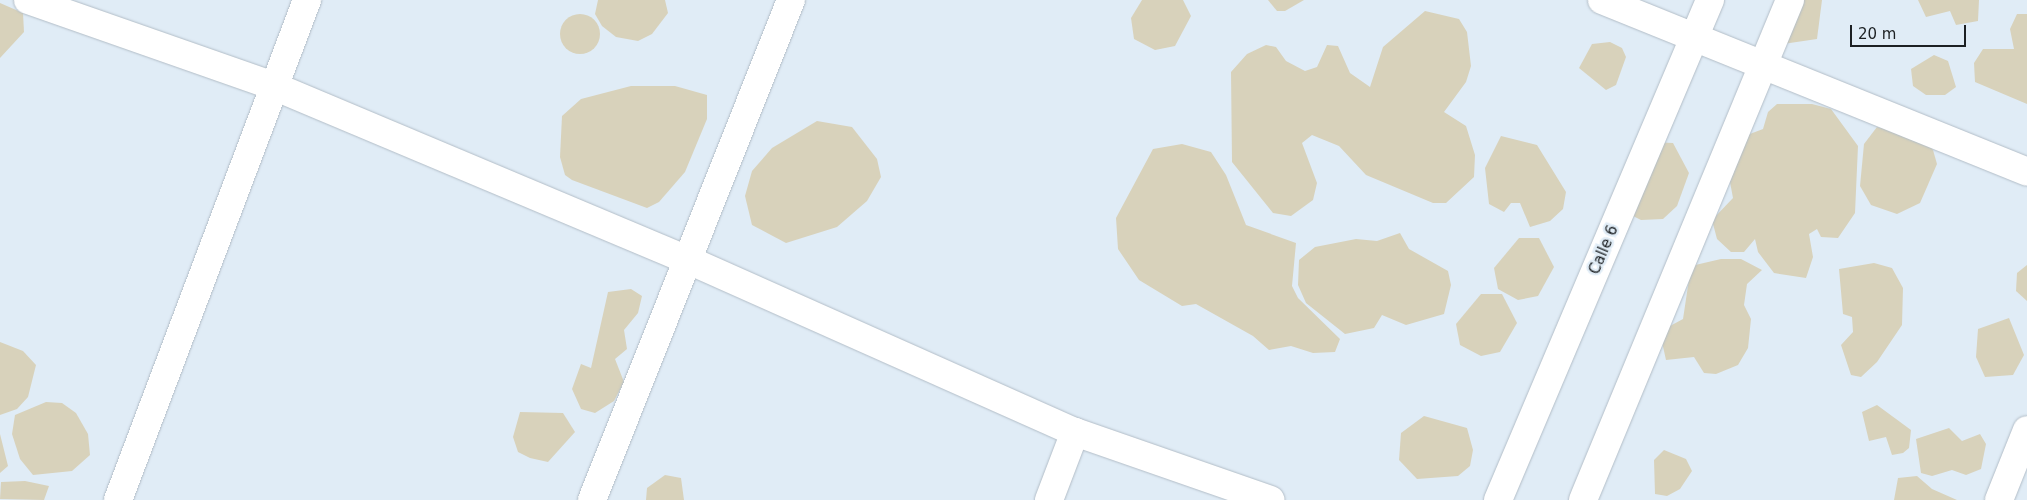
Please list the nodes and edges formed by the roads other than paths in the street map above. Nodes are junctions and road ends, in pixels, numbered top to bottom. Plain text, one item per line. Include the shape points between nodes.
1 (28, 0) edge
2 (307, 0) edge
3 (791, 0) edge
4 (1602, 0) edge
5 (1710, 0) edge
6 (1790, 0) edge
7 (1694, 38) junction
8 (1762, 68) junction
9 (276, 87) junction
10 (2027, 172) edge
11 (686, 259) junction
12 (2027, 430) edge
13 (1075, 432) junction
14 (118, 500) edge
15 (592, 500) edge
16 (1049, 500) edge
17 (1270, 500) edge
18 (1498, 500) edge
19 (1583, 500) edge
20 (1999, 500) edge

1 - 9 street
2 - 9 street
3 - 11 street
4 - 7 street
5 - 7 street, Calle 6
6 - 8 street
7 - 8 street
7 - 18 street, Calle 6
8 - 10 street
8 - 19 street
9 - 11 street
9 - 14 street
11 - 13 street
11 - 15 street
12 - 20 street
13 - 16 street
13 - 17 street

